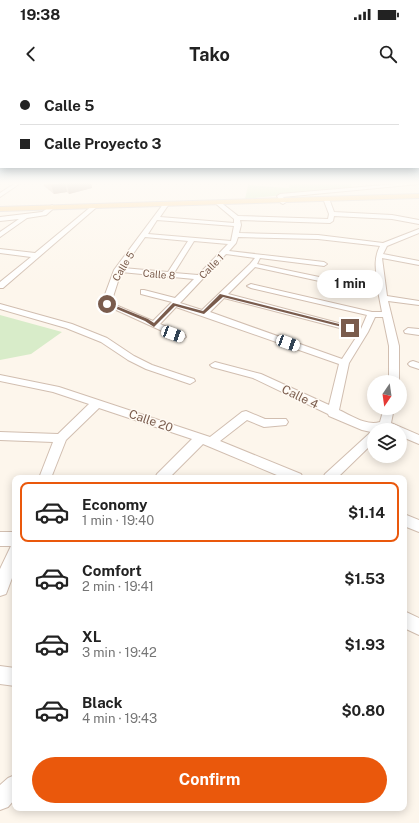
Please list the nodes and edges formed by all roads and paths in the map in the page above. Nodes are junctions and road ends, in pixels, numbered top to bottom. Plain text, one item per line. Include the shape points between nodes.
1 (25, 217) joint
2 (82, 217) edge
3 (232, 217) edge
4 (332, 217) edge
5 (385, 217) edge
6 (155, 218) joint
7 (0, 219) edge
8 (237, 221) junction
9 (419, 222) edge
10 (419, 231) edge
11 (0, 235) edge
12 (143, 235) junction
13 (236, 235) junction
14 (408, 235) junction
15 (419, 238) edge
16 (192, 239) junction
17 (233, 243) junction
18 (384, 245) junction
19 (0, 251) edge
20 (225, 252) junction
21 (35, 255) junction
22 (379, 255) junction
23 (258, 256) junction
24 (419, 263) edge
25 (324, 264) dead end
26 (253, 265) junction
27 (118, 270) junction
28 (170, 274) junction
29 (199, 277) junction
30 (0, 286) edge
31 (252, 286) dead end
32 (144, 292) dead end
33 (382, 293) junction
34 (222, 295) junction
35 (176, 303) junction
36 (419, 303) edge
37 (0, 306) edge
38 (204, 313) junction
39 (372, 314) junction
40 (387, 315) junction
41 (154, 326) junction
42 (408, 331) dead end
43 (364, 332) junction
44 (419, 332) edge
45 (182, 337) dead end
46 (344, 363) junction
47 (215, 365) dead end
48 (394, 375) edge
49 (0, 378) edge
50 (190, 381) dead end
51 (97, 403) junction
52 (333, 413) junction
53 (282, 422) dead end
54 (367, 427) edge
55 (407, 435) edge
56 (0, 436) edge
57 (61, 438) junction
58 (206, 440) junction
59 (419, 440) edge
60 (367, 442) edge
61 (46, 475) edge
62 (165, 475) edge
63 (290, 475) edge
64 (331, 475) edge
65 (407, 521) edge
66 (419, 526) edge
67 (0, 539) edge
68 (12, 539) edge
69 (12, 558) edge
70 (0, 588) edge
71 (407, 621) edge
72 (419, 627) edge
73 (0, 675) edge
74 (12, 677) edge
75 (12, 788) edge
76 (0, 799) edge

1 - 7 street
1 - 11 street
2 - 21 street
3 - 8 street
4 - 8 street via 328,221
5 - 9 street
6 - 8 street
6 - 12 street, Calle 5
8 - 13 street, Calle 1
10 - 14 street
12 - 16 street
12 - 27 street, Calle 5
13 - 17 street, Calle 1
13 - 18 street via 324,238
14 - 15 street
14 - 18 street
16 - 17 street
16 - 28 street
17 - 20 street, Calle 1
18 - 22 street
19 - 21 street
20 - 23 street
20 - 29 street, Calle 1
21 - 30 street
22 - 24 street
22 - 33 street
23 - 25 street
23 - 26 street
26 - 33 street
26 - 34 street
27 - 28 street, Calle 8
27 - 41 street, Calle 5 via 107,304 147,320
28 - 29 street, Calle 8
29 - 35 street, Calle 1
31 - 39 street
32 - 35 street
33 - 36 street
33 - 40 street
34 - 38 street
34 - 43 street
35 - 38 street
35 - 41 street, Calle 1
37 - 50 street via 69,326 104,340 149,367
38 - 46 street
39 - 40 street
39 - 43 street
40 - 48 street via 394,346
41 - 45 street, Calle 5
42 - 44 street
43 - 46 street
46 - 52 street
47 - 52 street, Calle 4 via 257,376
49 - 51 street, Calle 20 via 55,389
51 - 57 street
51 - 58 street, Calle 20
52 - 54 street, Calle 4
53 - 58 street via 264,423 246,415
55 - 59 street
56 - 57 street
57 - 61 street
58 - 62 street
58 - 63 street, Calle 20
60 - 64 street
65 - 66 street
67 - 68 street
69 - 70 street
71 - 72 street
73 - 74 street
75 - 76 street

